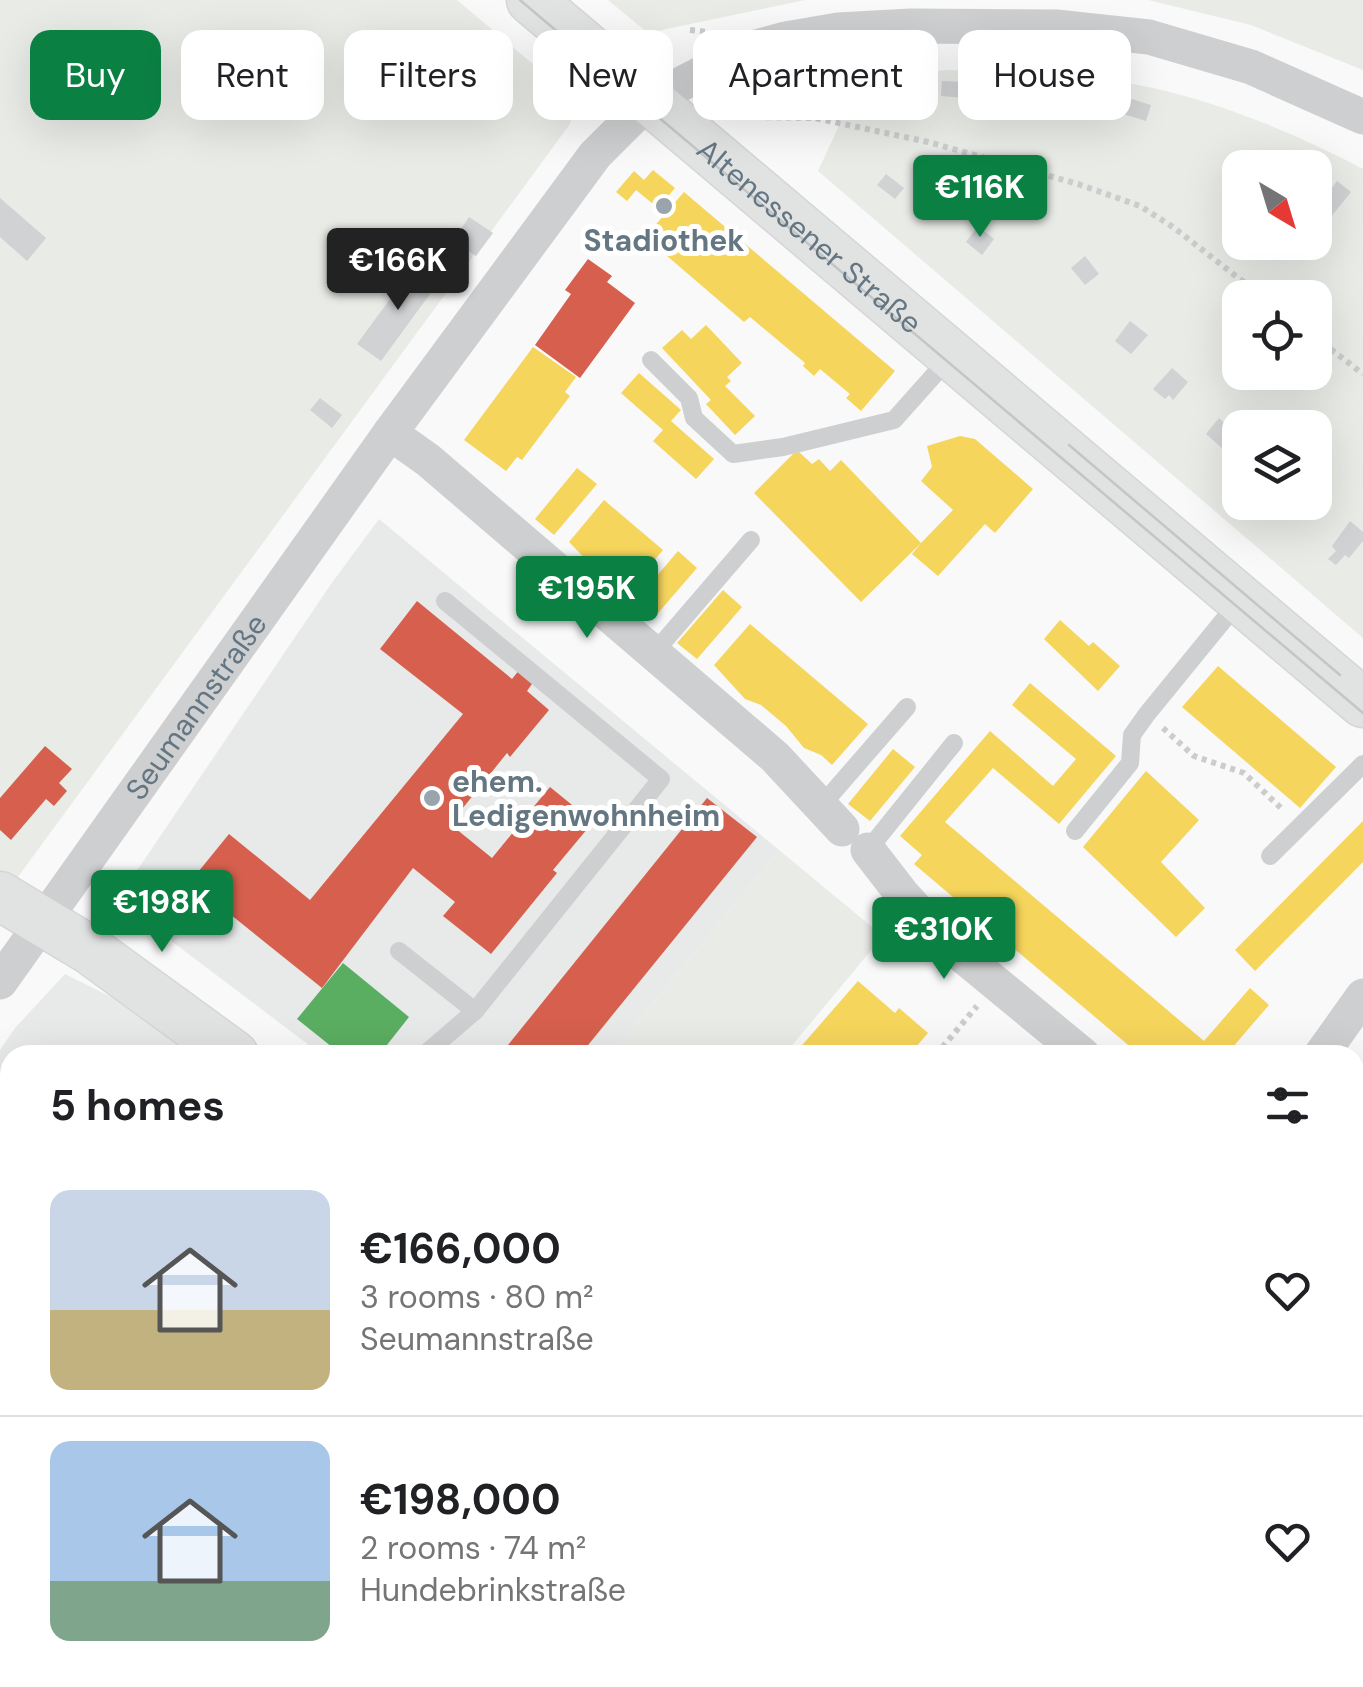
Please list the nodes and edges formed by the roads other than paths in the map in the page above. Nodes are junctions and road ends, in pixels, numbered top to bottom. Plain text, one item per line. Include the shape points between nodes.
1 (531, 0) edge
2 (567, 30) edge
3 (673, 88) edge
4 (1363, 117) edge
5 (673, 119) edge
6 (630, 120) edge
7 (952, 355) junction
8 (651, 360) dead end
9 (390, 434) junction
10 (752, 540) dead end
11 (1240, 599) junction
12 (445, 601) dead end
13 (653, 654) junction
14 (1363, 703) edge
15 (908, 707) dead end
16 (954, 742) dead end
17 (1363, 764) edge
18 (843, 828) junction
19 (1075, 830) dead end
20 (1270, 856) dead end
21 (0, 896) edge
22 (45, 921) junction
23 (400, 950) dead end
24 (0, 982) edge
25 (1363, 996) edge
26 (475, 1011) junction
27 (210, 1043) edge
28 (436, 1045) edge
29 (1071, 1045) edge
30 (1328, 1045) edge

1 - 2 main road, Altenessener Straße
3 - 4 street, Seumannstraße via 733,56 838,30 1056,27 1149,37 1252,67
5 - 7 main road, Altenessener Straße
6 - 9 street, Seumannstraße via 595,155
7 - 8 lane, Altenessener Straße via 894,420 733,454 694,418 688,398
7 - 11 main road, Altenessener Straße
9 - 13 street
9 - 22 street, Seumannstraße
10 - 13 lane
11 - 14 main road, Altenessener Straße
11 - 19 lane via 1147,714 1132,736 1130,764
12 - 26 lane via 661,780
13 - 18 street via 775,758
15 - 18 lane
16 - 18 lane
17 - 20 lane
18 - 29 street via 946,942
21 - 22 main road
22 - 24 street, Seumannstraße
22 - 27 main road
23 - 26 lane
25 - 30 street
26 - 28 lane

